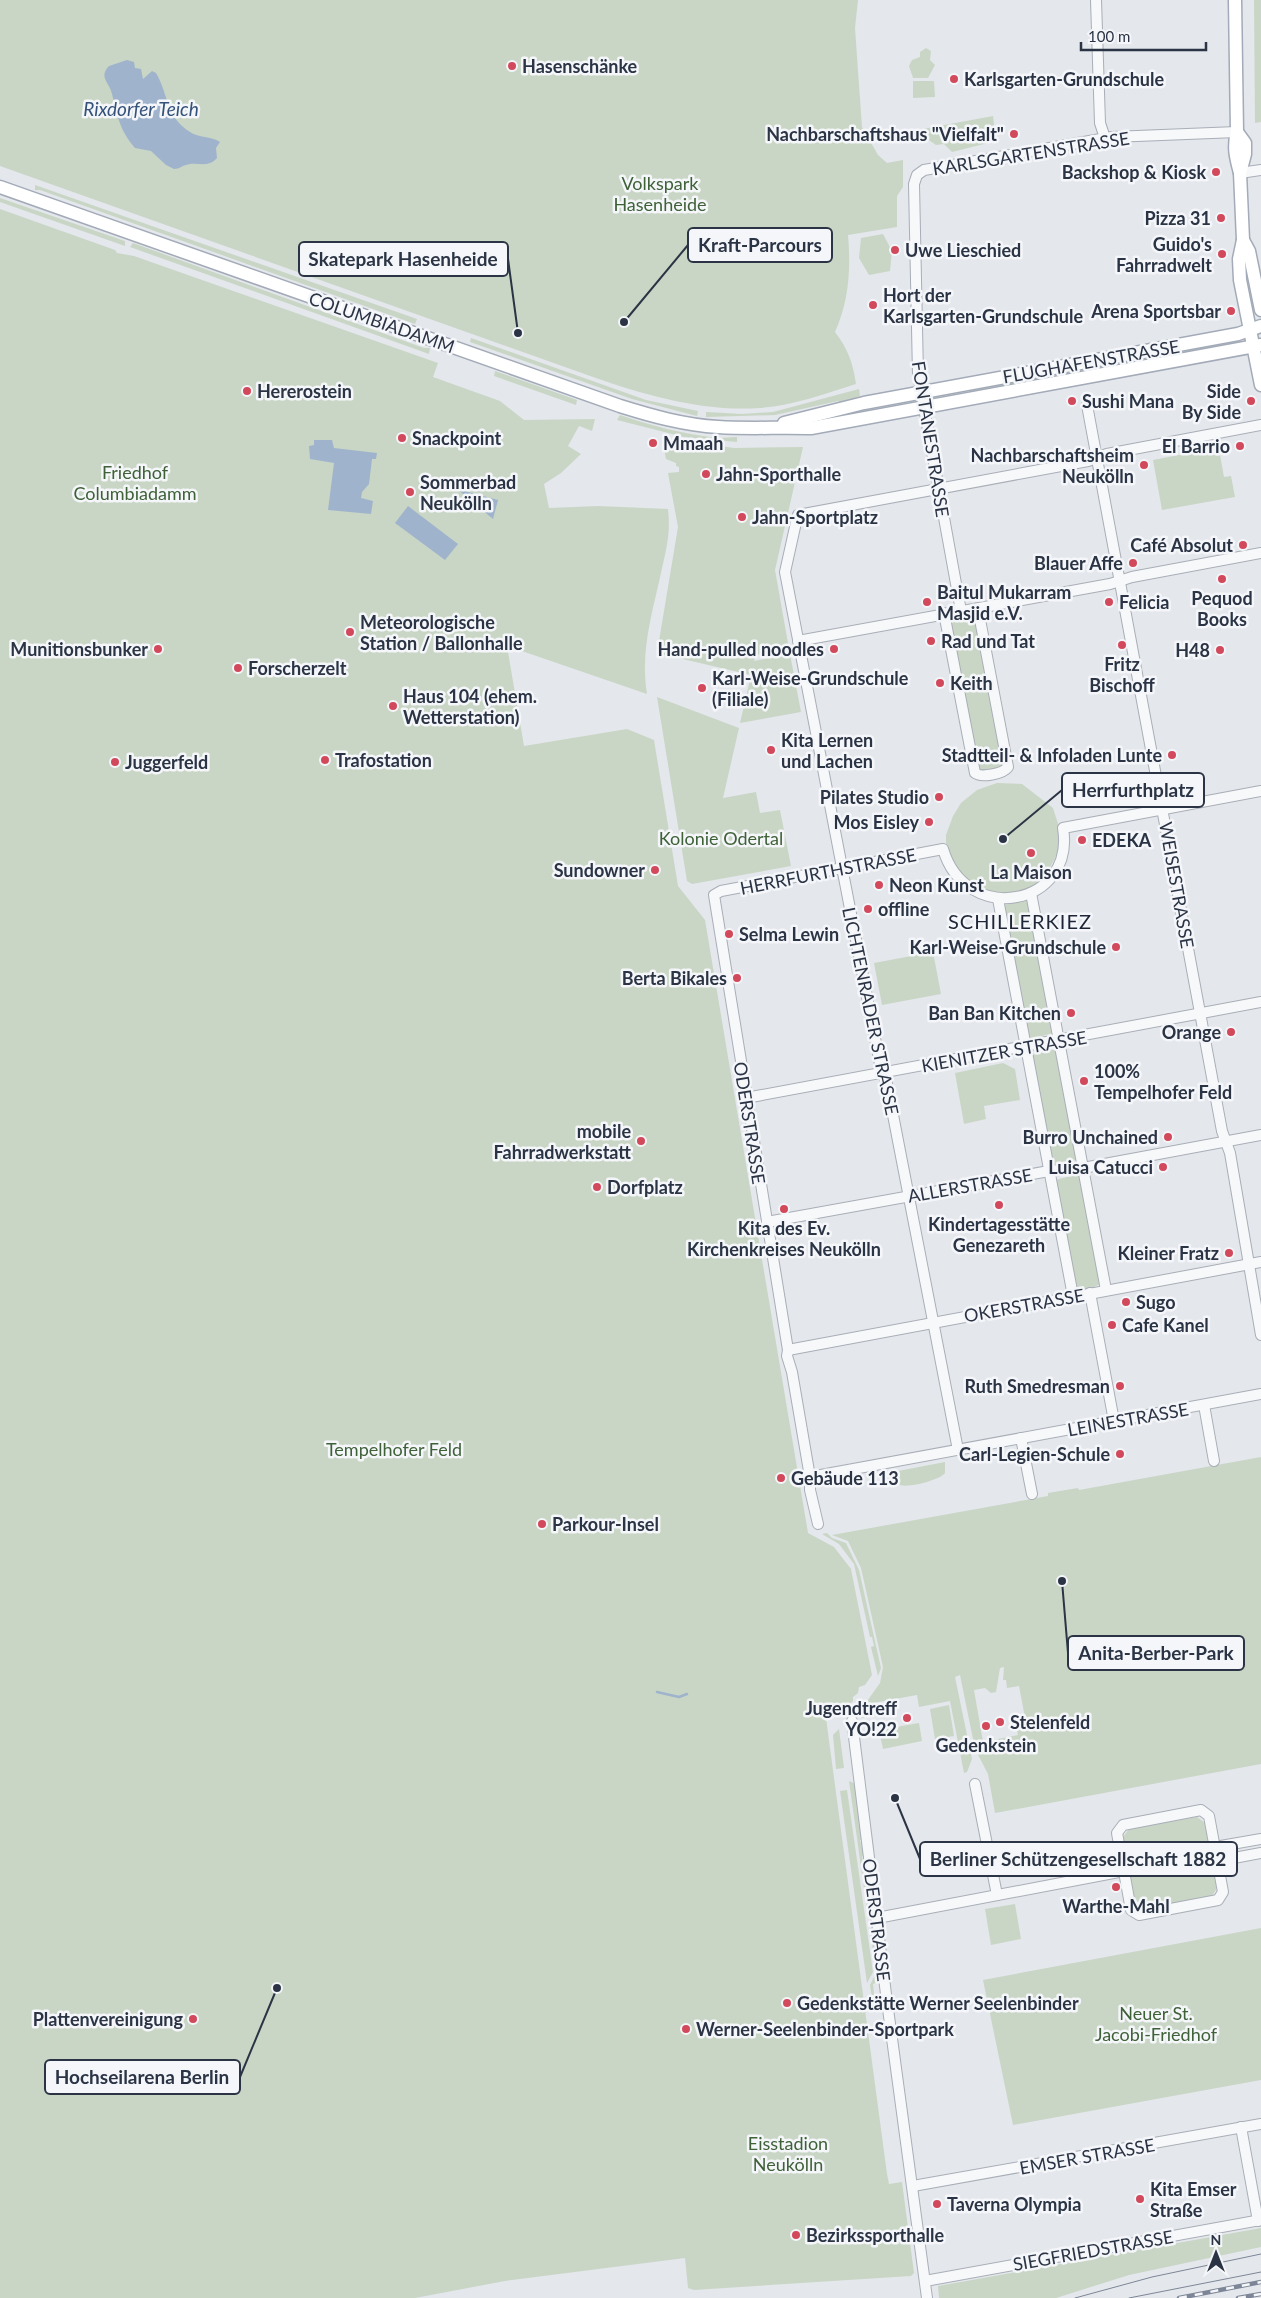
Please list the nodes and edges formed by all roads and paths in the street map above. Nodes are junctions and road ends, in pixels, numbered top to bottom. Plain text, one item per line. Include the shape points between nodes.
1 (1096, 0) edge
2 (1235, 0) edge
3 (1237, 132) junction
4 (1105, 138) junction
5 (1261, 170) edge
6 (1240, 173) junction
7 (917, 175) joint
8 (0, 187) edge
9 (1243, 240) junction
10 (1261, 310) edge
11 (1255, 328) edge
12 (1257, 346) edge
13 (964, 384) junction
14 (1261, 385) edge
15 (920, 392) junction
16 (967, 400) junction
17 (1087, 405) dead end
18 (923, 408) junction
19 (1261, 425) edge
20 (771, 427) junction
21 (1097, 458) junction
22 (938, 489) junction
23 (1261, 553) edge
24 (1121, 581) junction
25 (978, 609) junction
26 (961, 611) junction
27 (944, 613) junction
28 (798, 641) junction
29 (1261, 791) edge
30 (1163, 810) junction
31 (842, 868) junction
32 (1032, 893) junction
33 (714, 895) joint
34 (998, 899) junction
35 (1261, 1002) edge
36 (1200, 1014) junction
37 (1059, 1041) junction
38 (1026, 1047) junction
39 (883, 1073) junction
40 (746, 1098) junction
41 (1261, 1135) edge
42 (1226, 1142) junction
43 (1083, 1168) junction
44 (1049, 1171) junction
45 (909, 1196) junction
46 (767, 1222) junction
47 (1261, 1262) edge
48 (1249, 1264) junction
49 (1106, 1290) junction
50 (1090, 1293) junction
51 (1073, 1296) junction
52 (933, 1322) junction
53 (1261, 1335) edge
54 (788, 1350) junction
55 (1261, 1394) edge
56 (1204, 1405) junction
57 (1114, 1421) junction
58 (1022, 1438) junction
59 (958, 1450) junction
60 (1214, 1461) dead end
61 (810, 1476) junction
62 (1032, 1494) dead end
63 (818, 1524) dead end
64 (852, 1721) dead end
65 (975, 1784) dead end
66 (1261, 1839) edge
67 (1215, 1848) junction
68 (1261, 1853) edge
69 (1218, 1861) junction
70 (1124, 1871) junction
71 (997, 1895) junction
72 (877, 1918) junction
73 (1261, 2124) edge
74 (1241, 2127) junction
75 (913, 2186) junction
76 (1260, 2220) edge
77 (925, 2281) junction
78 (927, 2298) edge

1 - 4 street via 1100,123
2 - 3 main road
3 - 4 street, KARLSGARTENSTRASSE
3 - 6 main road via 1234,154
4 - 7 street, KARLSGARTENSTRASSE via 924,170
5 - 6 street
6 - 9 main road
7 - 15 street, FONTANESTRASSE via 914,184 915,260
8 - 20 main road, COLUMBIADAMM via 643,413 716,427
9 - 10 main road via 1250,250
9 - 11 main road via 1239,259 1240,280
11 - 12 main road
11 - 13 main road, FLUGHAFENSTRASSE
12 - 14 main road
12 - 16 main road, FLUGHAFENSTRASSE
13 - 15 main road, FLUGHAFENSTRASSE
13 - 16 main road
15 - 18 street, FONTANESTRASSE
15 - 20 main road, COLUMBIADAMM
16 - 18 main road, FLUGHAFENSTRASSE
17 - 21 street, WEISESTRASSE
18 - 20 main road, COLUMBIADAMM via 811,428
18 - 22 street, FONTANESTRASSE
19 - 21 street
21 - 22 street
21 - 24 street, WEISESTRASSE
22 - 26 street, FONTANESTRASSE
22 - 28 street, LICHTENRADER STRASSE via 798,514 785,569
23 - 24 street
24 - 25 street
24 - 30 street, WEISESTRASSE
25 - 26 street
25 - 27 street via 1008,767 1003,772 980,776 974,773
26 - 27 street
27 - 28 street
28 - 31 street, LICHTENRADER STRASSE
29 - 30 street
30 - 32 street via 1064,828 1064,848 1058,865 1046,882
30 - 36 street, WEISESTRASSE
31 - 33 street, HERRFURTHSTRASSE
31 - 34 street, HERRFURTHSTRASSE via 943,849 951,868 965,886
31 - 39 street, LICHTENRADER STRASSE
32 - 34 street
32 - 37 street
33 - 40 street, ODERSTRASSE
34 - 38 street
35 - 36 street, KIENITZER STRASSE
36 - 37 street, KIENITZER STRASSE
36 - 42 street, WEISESTRASSE
37 - 38 street, KIENITZER STRASSE
37 - 43 street
38 - 39 street, KIENITZER STRASSE
38 - 44 street
39 - 40 street, KIENITZER STRASSE
39 - 45 street, LICHTENRADER STRASSE
40 - 46 street, ODERSTRASSE
41 - 42 street, ALLERSTRASSE
42 - 43 street, ALLERSTRASSE
42 - 48 street, WEISESTRASSE
43 - 44 street, ALLERSTRASSE
43 - 49 street
44 - 45 street, ALLERSTRASSE
44 - 51 street
45 - 46 street, ALLERSTRASSE
45 - 52 street, LICHTENRADER STRASSE
46 - 54 street, ODERSTRASSE
47 - 48 street, OKERSTRASSE
48 - 49 street, OKERSTRASSE
48 - 53 street, WEISESTRASSE
49 - 50 street, OKERSTRASSE
50 - 51 street, OKERSTRASSE
50 - 57 street
51 - 52 street, OKERSTRASSE
52 - 54 street, OKERSTRASSE
52 - 59 street, LICHTENRADER STRASSE
54 - 61 street, ODERSTRASSE via 794,1358 792,1372
55 - 56 street, LEINESTRASSE
56 - 57 street, LEINESTRASSE
56 - 60 street, LEINESTRASSE
57 - 58 street, LEINESTRASSE
58 - 59 street, LEINESTRASSE
58 - 62 street
59 - 61 street, LEINESTRASSE
61 - 63 street, ODERSTRASSE
64 - 72 street, ODERSTRASSE
65 - 71 street
66 - 67 street
67 - 69 street
67 - 70 street via 1209,1816 1201,1810 1123,1825 1117,1833
68 - 69 street
69 - 70 street via 1223,1892 1218,1900 1139,1915 1131,1910
70 - 71 street
71 - 72 street
72 - 75 street, ODERSTRASSE
73 - 74 street, EMSER STRASSE
74 - 75 street, EMSER STRASSE
74 - 76 street
75 - 77 street, ODERSTRASSE
76 - 77 street, SIEGFRIEDSTRASSE
77 - 78 street, ODERSTRASSE

